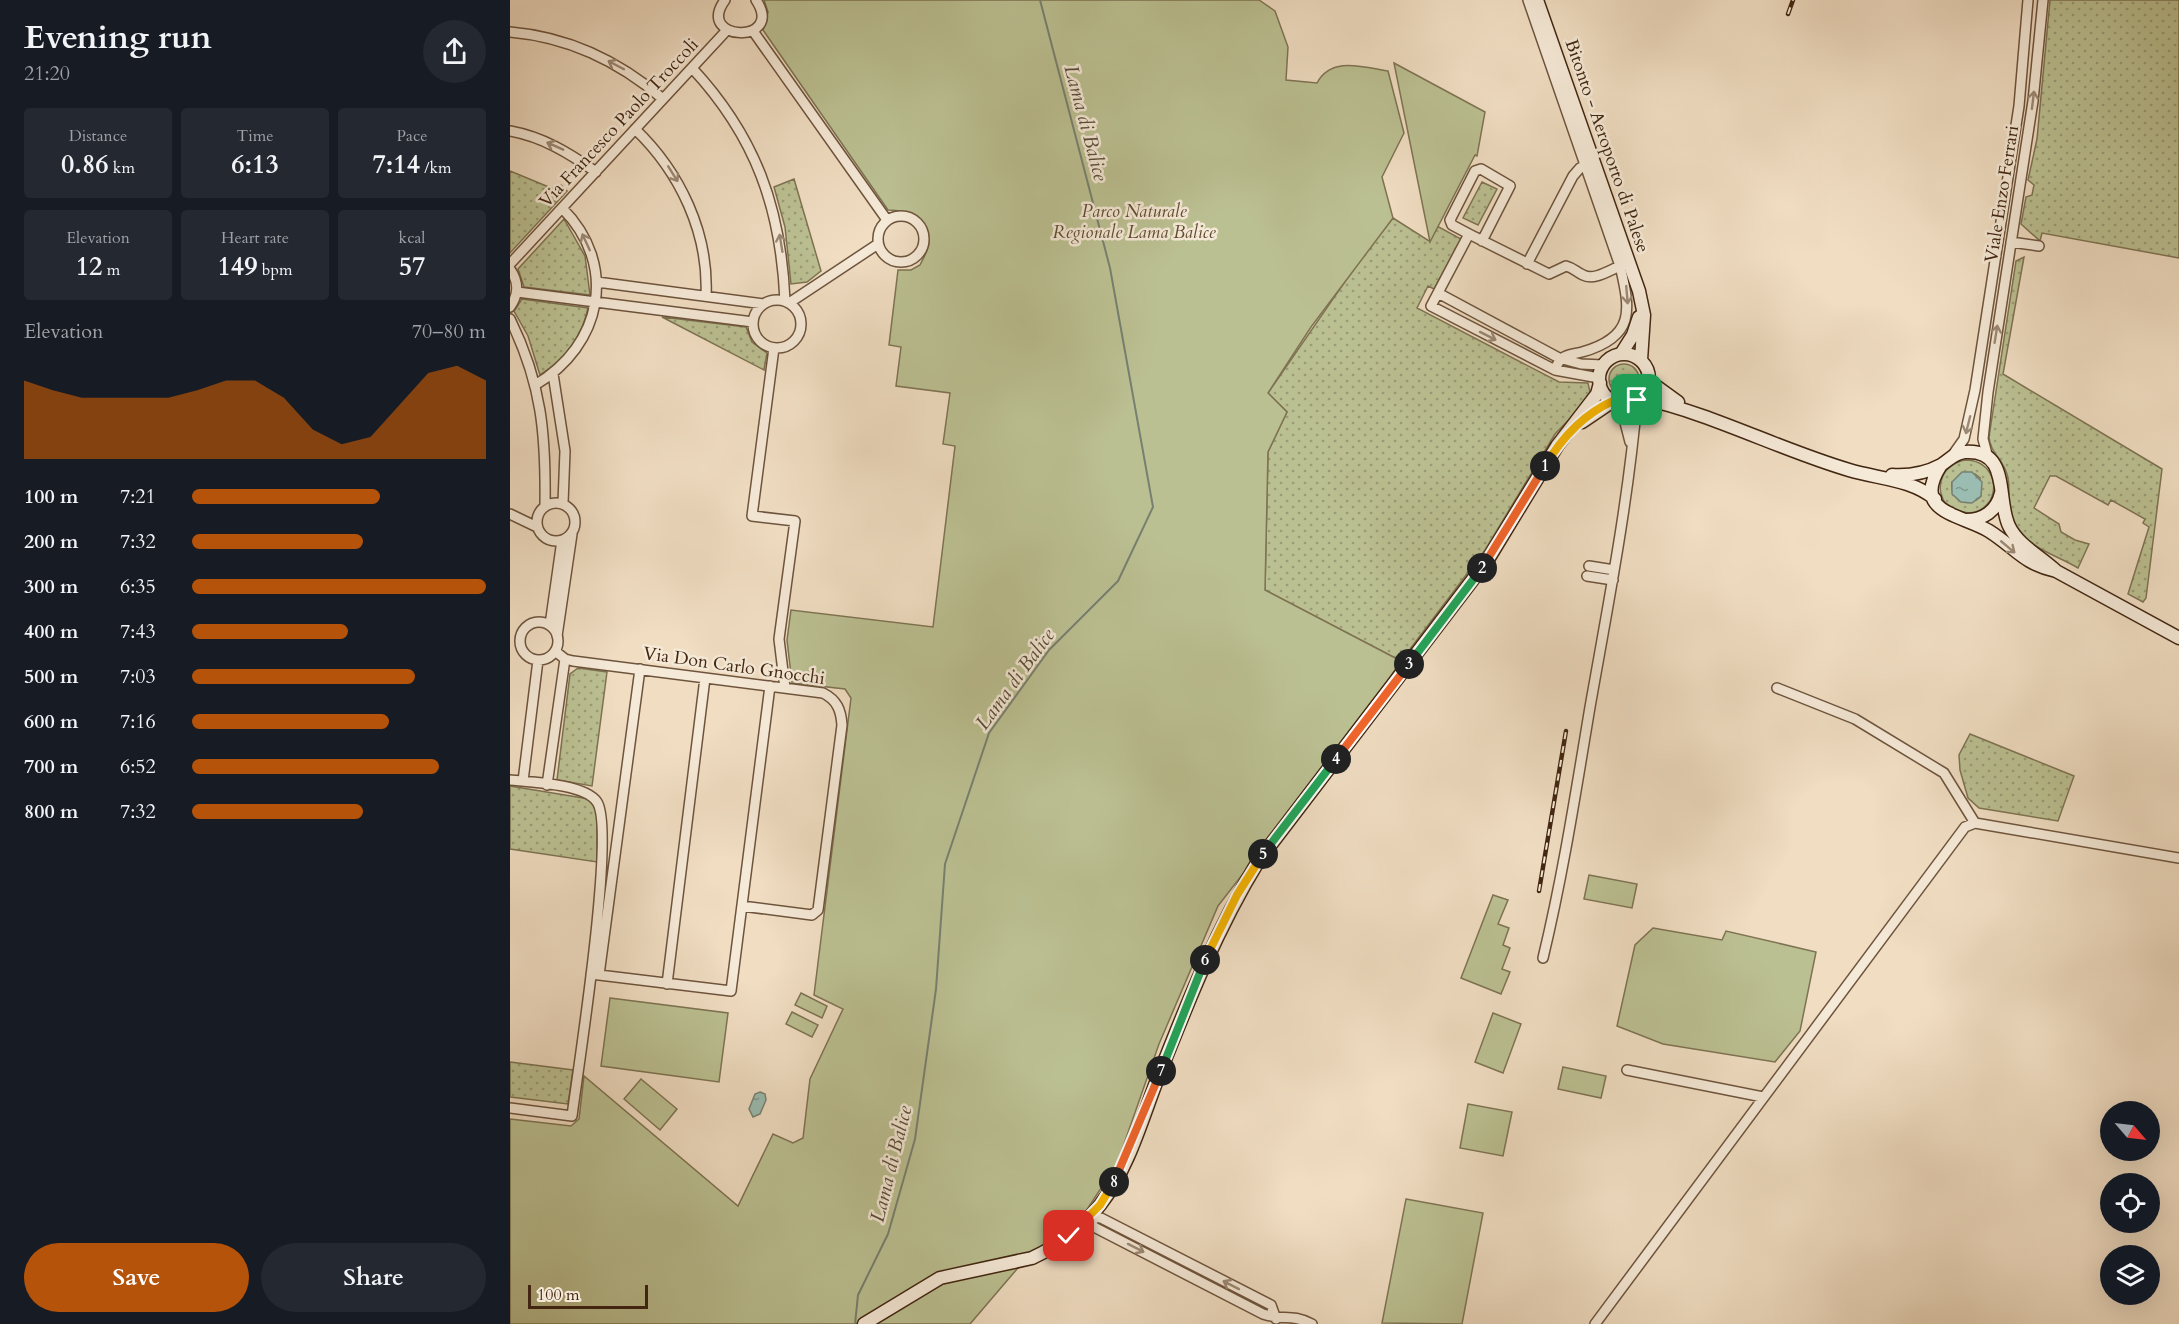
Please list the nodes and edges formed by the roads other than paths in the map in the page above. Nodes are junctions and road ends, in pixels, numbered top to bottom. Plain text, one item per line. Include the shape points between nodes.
1 (725, 0) edge
2 (756, 0) edge
3 (2028, 0) edge
4 (2043, 0) edge
5 (1531, 1) edge
6 (727, 30) junction
7 (753, 31) junction
8 (510, 32) edge
9 (1552, 44) junction
10 (1551, 66) junction
11 (692, 68) junction
12 (663, 99) junction
13 (635, 129) junction
14 (510, 131) edge
15 (1590, 163) junction
16 (596, 172) junction
17 (562, 208) junction
18 (1614, 217) junction
19 (887, 220) junction
20 (1469, 234) junction
21 (1482, 241) junction
22 (2011, 242) junction
23 (878, 244) junction
24 (2039, 246) dead end
25 (510, 264) edge
26 (1527, 264) junction
27 (1620, 266) junction
28 (510, 269) edge
29 (597, 282) junction
30 (517, 292) junction
31 (1438, 293) junction
32 (706, 296) junction
33 (596, 302) junction
34 (787, 302) junction
35 (764, 304) junction
36 (1641, 305) junction
37 (510, 307) edge
38 (1468, 309) junction
39 (510, 319) edge
40 (753, 322) junction
41 (1461, 322) junction
42 (774, 348) junction
43 (1621, 354) junction
44 (1560, 358) junction
45 (1641, 360) junction
46 (1603, 365) junction
47 (1555, 370) junction
48 (553, 374) junction
49 (1599, 381) junction
50 (1649, 381) junction
51 (535, 385) junction
52 (1639, 399) junction
53 (1617, 402) junction
54 (1692, 411) junction
55 (1557, 446) junction
56 (1633, 455) junction
57 (1952, 456) junction
58 (1988, 458) junction
59 (1941, 465) junction
60 (1863, 474) junction
61 (2002, 490) junction
62 (1935, 499) junction
63 (563, 503) junction
64 (544, 506) junction
65 (510, 514) edge
66 (1961, 520) junction
67 (537, 527) junction
68 (572, 534) junction
69 (562, 540) junction
70 (1588, 571) dead end
71 (2056, 571) junction
72 (1614, 575) junction
73 (550, 625) junction
74 (510, 634) edge
75 (520, 636) junction
76 (557, 636) junction
77 (2179, 638) edge
78 (555, 651) junction
79 (565, 659) junction
80 (538, 660) junction
81 (640, 669) junction
82 (705, 678) junction
83 (770, 686) junction
84 (785, 688) junction
85 (1777, 688) dead end
86 (510, 780) edge
87 (523, 781) junction
88 (547, 785) junction
89 (1975, 823) junction
90 (2179, 858) edge
91 (742, 906) junction
92 (1543, 958) dead end
93 (595, 974) junction
94 (666, 984) junction
95 (1628, 1070) dead end
96 (1763, 1097) junction
97 (510, 1108) edge
98 (1089, 1217) junction
99 (1275, 1321) edge
100 (864, 1324) edge
101 (1312, 1324) edge
102 (1595, 1324) edge

1 - 6 street via 720,16
2 - 7 street via 760,19
3 -> 57 street, Viale Enzo Ferrari via 2019,106 1975,390 1964,439
22 -> 4 street, Viale Enzo Ferrari via 2033,101
5 - 9 main road, Bitonto - Aeroporto di Palese
5 - 10 street
6 - 7 street via 742,35
6 - 11 street, Via Francesco Paolo Troccoli
7 - 19 street
12 -> 8 street via 633,75 598,56 537,36
9 - 10 street
9 - 15 main road, Bitonto - Aeroporto di Palese
10 - 15 street
11 - 12 street, Via Francesco Paolo Troccoli
34 -> 11 street via 779,233 758,165 733,119
12 - 13 street, Via Francesco Paolo Troccoli
13 - 16 street, Via Francesco Paolo Troccoli
13 -> 32 street via 662,157 685,195 705,261
16 -> 14 street via 565,150
15 - 18 main road, Bitonto - Aeroporto di Palese
15 - 26 street via 1573,176
15 - 27 street
16 - 17 street, Via Francesco Paolo Troccoli
17 - 25 street, Via Francesco Paolo Troccoli
29 -> 17 street via 588,246
18 - 27 street
18 - 36 main road, Bitonto - Aeroporto di Palese
19 - 23 street via 880,230
19 - 23 street via 896,216 912,218 922,229 923,244 915,257 901,262 886,257
20 - 21 street
20 - 21 street via 1450,220 1475,171 1481,169 1510,186
20 - 31 street
21 - 26 street
22 - 24 street
58 -> 22 street, Viale Enzo Ferrari via 1983,439 1988,392
23 - 34 street
26 - 27 street via 1549,274 1566,266 1586,277
27 -> 44 street via 1628,300 1620,330 1602,344
28 - 30 street
29 - 32 street
29 - 33 street
30 - 33 street
30 - 37 street
31 - 38 street
31 - 41 street via 1431,306
32 - 35 street
33 - 40 street
33 - 48 street via 584,337 567,362
34 - 35 street
34 - 42 street via 800,318 800,332 788,346
35 - 40 street
36 - 43 main road via 1633,335
36 - 45 main road, Bitonto - Aeroporto di Palese
38 - 41 street
38 - 44 street
39 - 51 street
40 - 42 street via 758,339
41 -> 47 street
42 - 84 street via 753,516 795,521 779,639
43 - 45 main road
43 - 46 main road
44 - 46 street
44 - 47 street
45 - 50 main road
46 - 49 main road
47 - 49 street
48 - 51 street
48 - 63 street via 565,451
49 - 53 main road via 1602,390
49 - 55 main road via 1597,394
50 - 52 main road
50 - 54 main road
51 - 64 street via 544,423
52 - 53 main road
52 - 54 main road
52 - 56 street
53 - 55 main road via 1578,424
53 - 56 street
54 - 60 main road
55 - 98 main road via 1487,561 1242,886 1205,961 1118,1175
56 - 72 street
57 - 58 main road via 1973,452
57 - 59 main road
58 - 61 main road via 2001,476
59 - 60 main road via 1903,476
59 - 62 main road via 1933,478
60 - 62 main road via 1911,484
61 - 66 main road via 1996,505 1984,516
61 - 71 main road via 2006,517 2015,536
62 - 66 main road via 1947,514
63 - 64 street
63 - 68 street via 575,516
64 - 67 street
65 - 67 street
66 -> 71 main road via 1990,532 2034,566
67 - 69 street via 544,537
68 - 69 street
68 - 76 street
69 - 73 street
70 - 72 street
71 - 77 main road
72 - 92 street via 1558,897
73 - 75 street via 532,623
73 - 76 street
74 - 75 street
75 - 80 street via 524,653
76 - 78 street
78 - 79 street
78 - 80 street
79 - 81 street, Via Don Carlo Gnocchi
79 - 88 street
80 - 87 street
81 - 82 street, Via Don Carlo Gnocchi
81 - 93 street
82 - 83 street, Via Don Carlo Gnocchi
82 - 94 street
83 - 84 street, Via Don Carlo Gnocchi
83 - 91 street
84 - 91 street, Via Don Carlo Gnocchi via 823,693 838,706 842,718 818,910 812,915
85 - 89 street via 1855,719 1944,773
86 - 87 street
87 - 88 street
88 - 93 street via 584,791 597,802 601,869
89 - 90 street
89 - 96 street via 1955,837
91 - 94 street via 731,990
93 - 94 street
93 - 97 street via 572,1116
95 - 96 street
96 - 102 street
98 - 99 street via 1101,1218 1271,1305
98 - 100 main road via 1069,1236 1039,1255 940,1278
99 - 101 street via 1295,1316

